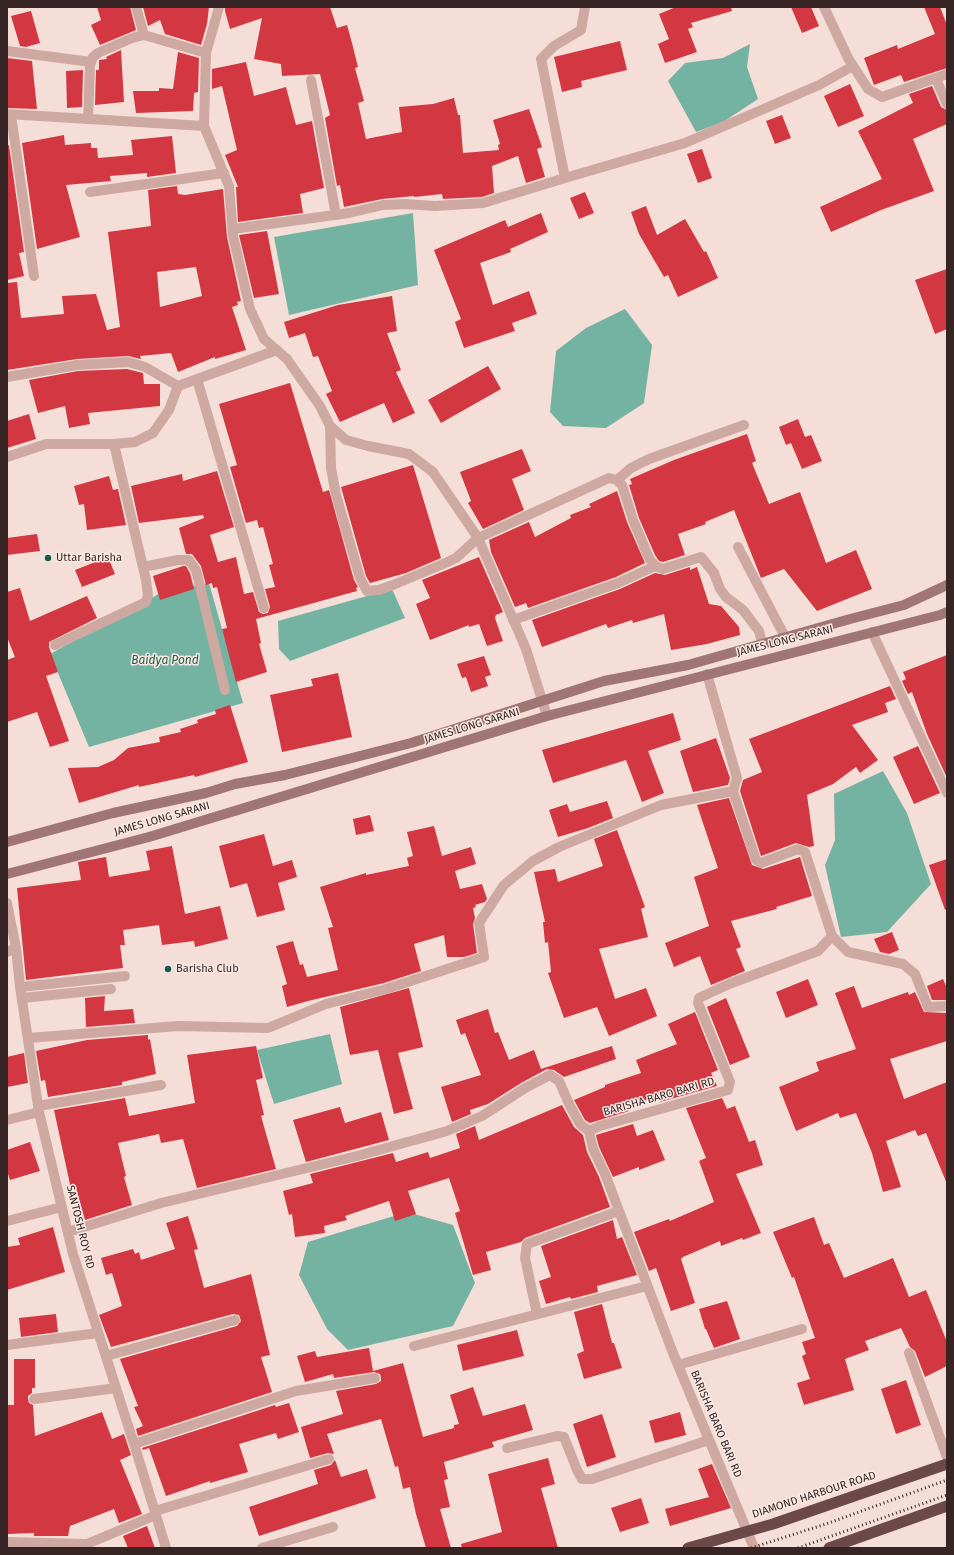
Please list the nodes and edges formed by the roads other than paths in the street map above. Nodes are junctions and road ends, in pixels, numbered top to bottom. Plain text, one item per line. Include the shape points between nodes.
1 (136, 7) edge
2 (218, 7) edge
3 (584, 7) edge
4 (824, 7) edge
5 (144, 35) junction
6 (7, 51) edge
7 (206, 53) junction
8 (91, 62) junction
9 (853, 66) junction
10 (947, 74) edge
11 (936, 79) junction
12 (311, 80) dead end
13 (947, 104) edge
14 (9, 115) edge
15 (88, 119) junction
16 (204, 126) junction
17 (224, 173) junction
18 (565, 178) junction
19 (90, 192) dead end
20 (336, 215) junction
21 (233, 229) junction
22 (34, 276) dead end
23 (277, 350) junction
24 (7, 377) edge
25 (197, 379) junction
26 (178, 386) junction
27 (744, 425) dead end
28 (330, 426) junction
29 (114, 444) junction
30 (7, 457) edge
31 (617, 480) junction
32 (478, 538) junction
33 (738, 547) dead end
34 (655, 566) junction
35 (143, 567) junction
36 (947, 584) edge
37 (264, 608) dead end
38 (947, 612) edge
39 (513, 620) junction
40 (872, 632) junction
41 (785, 636) junction
42 (762, 643) junction
43 (55, 645) dead end
44 (707, 674) junction
45 (225, 690) dead end
46 (542, 701) junction
47 (547, 716) junction
48 (475, 722) junction
49 (480, 736) junction
50 (732, 791) junction
51 (947, 793) edge
52 (7, 842) edge
53 (7, 874) edge
54 (7, 903) edge
55 (832, 936) junction
56 (12, 950) edge
57 (125, 976) dead end
58 (20, 987) junction
59 (111, 989) dead end
60 (22, 998) junction
61 (947, 1006) edge
62 (29, 1038) junction
63 (161, 1085) dead end
64 (39, 1109) junction
65 (7, 1120) edge
66 (589, 1131) junction
67 (62, 1207) junction
68 (619, 1211) junction
69 (7, 1221) edge
70 (68, 1232) junction
71 (647, 1286) junction
72 (537, 1314) junction
73 (234, 1320) dead end
74 (802, 1329) dead end
75 (98, 1333) junction
76 (7, 1345) edge
77 (414, 1346) dead end
78 (909, 1353) dead end
79 (106, 1356) junction
80 (678, 1365) junction
81 (375, 1378) dead end
82 (116, 1388) junction
83 (34, 1399) dead end
84 (709, 1440) junction
85 (134, 1444) junction
86 (506, 1448) dead end
87 (947, 1457) edge
88 (329, 1459) dead end
89 (947, 1464) edge
90 (947, 1506) edge
91 (155, 1513) junction
92 (332, 1527) dead end
93 (747, 1531) junction
94 (7, 1542) edge
95 (166, 1548) edge
96 (262, 1548) edge
97 (688, 1548) edge
98 (754, 1548) edge
99 (829, 1548) edge

1 - 5 street
2 - 7 street
3 - 18 street via 581,30 554,46 541,59
4 - 9 street
5 - 7 street
5 - 8 street via 98,53
6 - 8 street
7 - 16 street
8 - 15 street
9 - 11 street via 868,89 882,97
9 - 18 street via 819,85 685,143
10 - 11 street
11 - 13 street
12 - 20 street
14 - 15 street
14 - 22 street
15 - 16 street
16 - 17 street
17 - 19 street
17 - 21 street via 229,186
18 - 20 street via 483,203 390,205
20 - 21 street
21 - 23 street via 250,309 264,339
23 - 25 street
23 - 28 street via 287,359 320,406
24 - 26 street via 77,365 128,362 145,367
25 - 26 street
25 - 37 street
26 - 29 street via 169,410 153,433 135,442
27 - 31 street via 648,459 631,468
28 - 32 street via 346,440 409,454 415,458 433,472
28 - 32 street via 331,468 336,495 360,578 367,591 393,585 456,558
29 - 30 street via 46,444
29 - 35 street
31 - 32 street via 609,478
31 - 34 street via 622,485 633,520
32 - 39 street
33 - 41 street
34 - 39 street via 618,583
34 - 42 street via 663,569 701,557 714,573 726,597 743,610 760,631
35 - 43 street via 148,595 146,602
35 - 45 street via 189,560 196,570
36 - 41 main road via 904,605
38 - 40 main road, JAMES LONG SARANI
39 - 46 street via 526,649
40 - 44 main road, JAMES LONG SARANI
40 - 51 street
41 - 42 main road
42 - 46 main road via 688,665 604,681
44 - 47 main road, JAMES LONG SARANI
44 - 50 street via 737,778
46 - 47 street
46 - 48 main road
47 - 49 main road, JAMES LONG SARANI
48 - 49 main road
48 - 52 main road via 411,743 285,775 113,813
49 - 53 main road, JAMES LONG SARANI via 149,836
50 - 55 street via 756,860 760,863 798,849 805,852
50 - 62 street via 661,805 559,847 533,861 504,885 479,923 484,957 478,960 386,989 326,1004 268,1028 178,1026
54 - 56 street, SANTOSH ROY RD
55 - 61 street via 848,952 904,964 915,974 928,1007
55 - 66 street, BARISHA BARO BARI RD via 818,951 729,984 699,998 698,1003 730,1082 728,1090
56 - 58 street, SANTOSH ROY RD
57 - 58 street
58 - 60 street, SANTOSH ROY RD
59 - 60 street
60 - 62 street, SANTOSH ROY RD
62 - 64 street, SANTOSH ROY RD
63 - 64 street
64 - 65 street
64 - 67 street, SANTOSH ROY RD
66 - 68 street, BARISHA BARO BARI RD via 593,1149
66 - 70 street via 576,1118 559,1081 550,1075 482,1116 447,1131 357,1156 161,1203
67 - 69 street
67 - 70 street, SANTOSH ROY RD
68 - 71 street, BARISHA BARO BARI RD
68 - 72 street via 527,1244 525,1258
70 - 75 street, SANTOSH ROY RD
71 - 72 street
71 - 80 street, BARISHA BARO BARI RD
72 - 77 street
73 - 79 street
74 - 80 street
75 - 76 street
75 - 79 street, SANTOSH ROY RD
78 - 87 street
79 - 82 street, SANTOSH ROY RD
80 - 84 street, BARISHA BARO BARI RD
81 - 85 street via 296,1391
82 - 83 street
82 - 85 street, SANTOSH ROY RD
84 - 86 street via 592,1479 582,1479 564,1437 557,1436
84 - 93 street, BARISHA BARO BARI RD
85 - 91 street, SANTOSH ROY RD
88 - 91 street
89 - 93 highway, DIAMOND HARBOUR ROAD
90 - 99 highway
91 - 94 street via 87,1544
91 - 95 street, SANTOSH ROY RD
92 - 96 street
93 - 97 highway, DIAMOND HARBOUR ROAD
93 - 98 street, BARISHA BARO BARI RD

